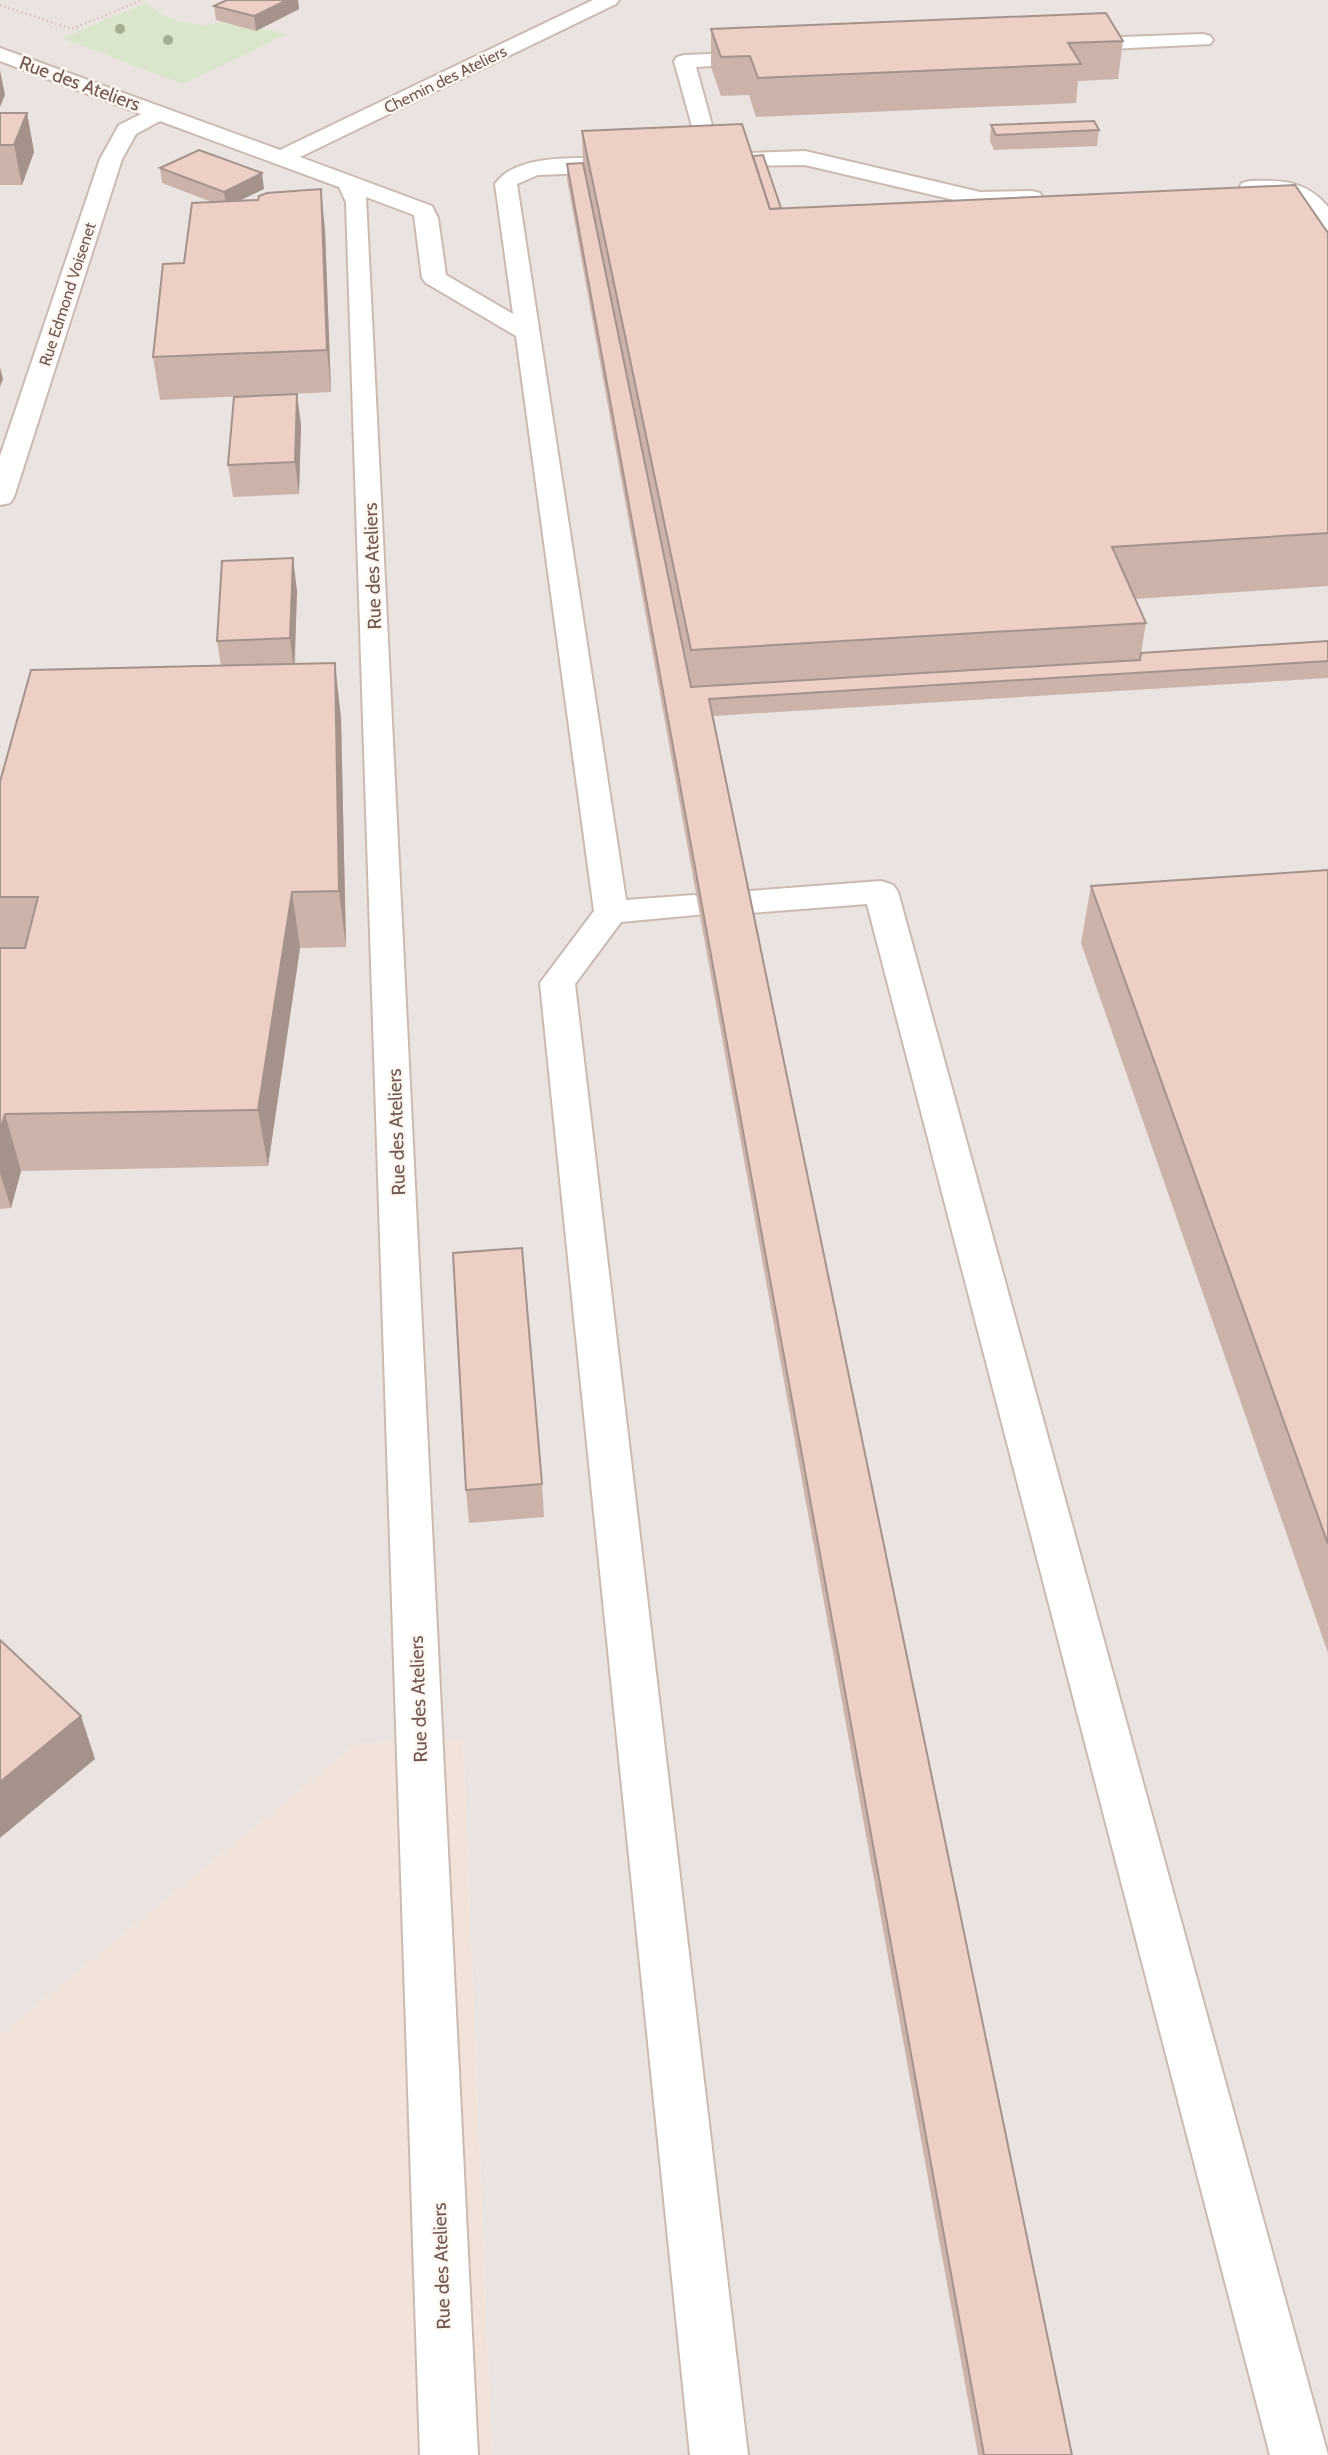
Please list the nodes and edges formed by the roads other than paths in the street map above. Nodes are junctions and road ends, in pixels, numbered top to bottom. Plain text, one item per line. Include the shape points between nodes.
1 (609, 0) edge
2 (1203, 40) dead end
3 (1053, 46) edge
4 (0, 54) edge
5 (780, 57) edge
6 (160, 112) junction
7 (281, 158) junction
8 (644, 164) edge
9 (348, 183) junction
10 (1216, 190) edge
11 (1067, 196) edge
12 (1328, 223) edge
13 (528, 334) junction
14 (0, 497) edge
15 (750, 902) edge
16 (694, 906) dead end
17 (611, 912) junction
18 (449, 2455) edge
19 (719, 2455) edge
20 (1299, 2455) edge

1 - 7 street, Chemin des Ateliers
2 - 3 street
4 - 6 street, Rue des Ateliers
5 - 11 street via 684,61 698,162 805,158 980,199
6 - 7 street, Rue des Ateliers
6 - 14 street, Rue Edmond Voisenet via 127,130 111,159
7 - 9 street, Rue des Ateliers
8 - 13 street via 535,169 507,180
9 - 13 street via 424,211 434,278
9 - 18 street, Rue des Ateliers via 358,215
10 - 12 street via 1293,189 1308,196
13 - 17 street
15 - 20 street via 881,892
16 - 17 street
17 - 19 street via 557,983

